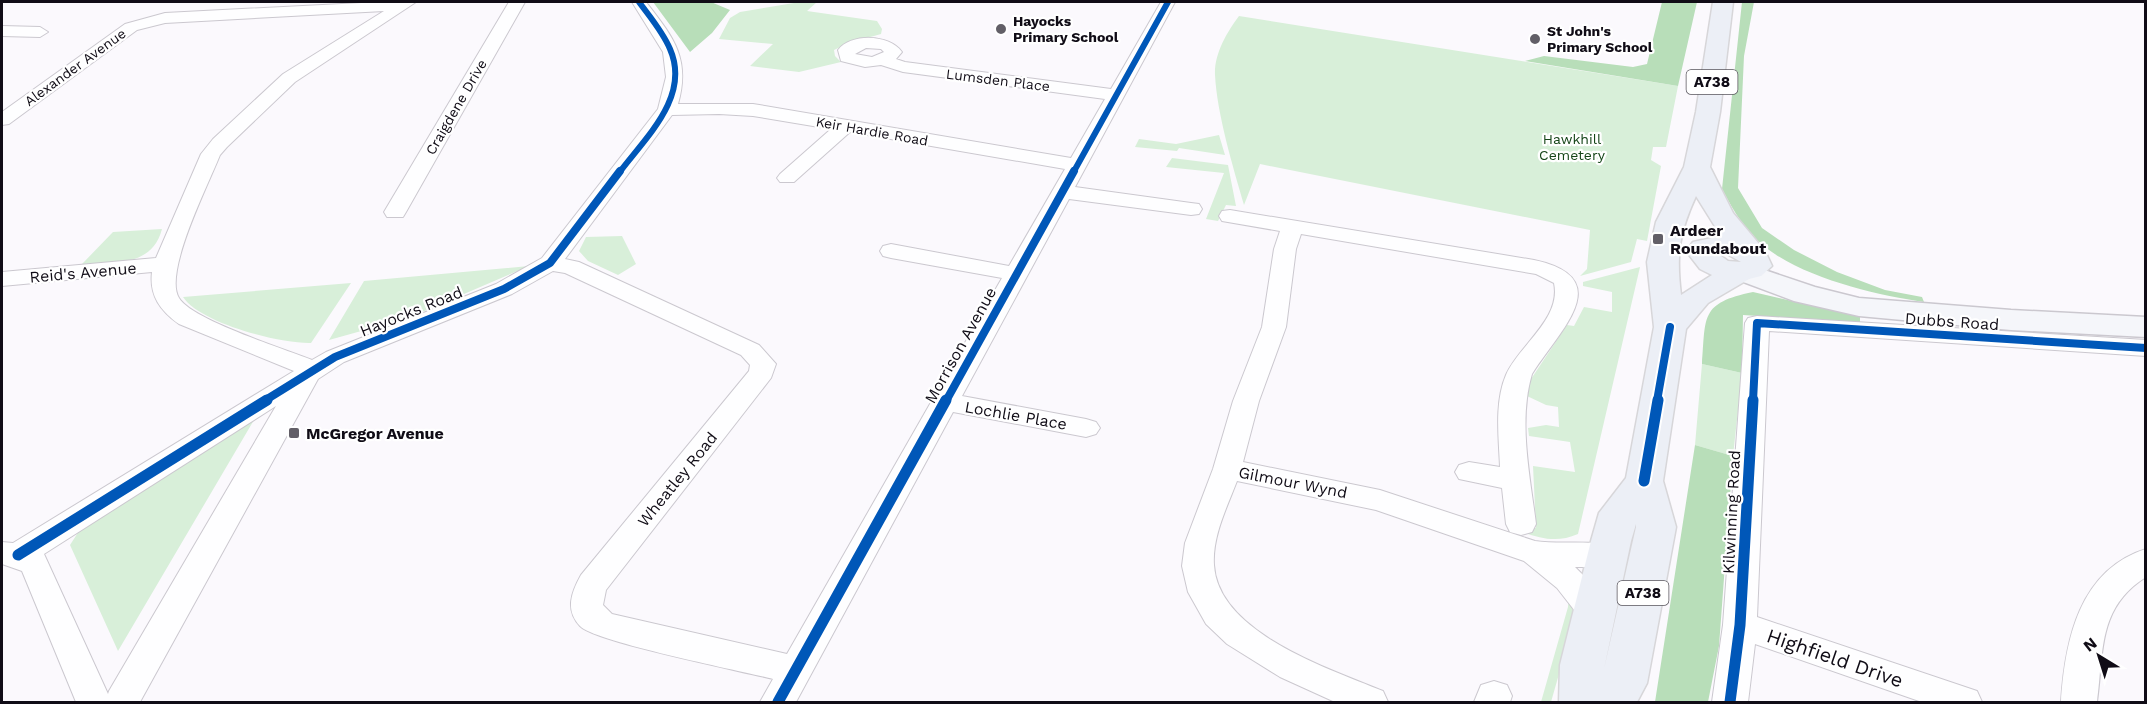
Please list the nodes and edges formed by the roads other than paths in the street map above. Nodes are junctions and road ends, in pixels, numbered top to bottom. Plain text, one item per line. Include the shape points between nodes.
1 (516, 2) edge
2 (639, 2) edge
3 (1168, 2) edge
4 (1723, 2) edge
5 (406, 3) edge
6 (350, 4) edge
7 (2, 32) edge
8 (40, 32) dead end
9 (882, 60) dead end
10 (1115, 95) junction
11 (667, 110) junction
12 (2, 120) edge
13 (846, 126) junction
14 (1076, 165) junction
15 (787, 178) dead end
16 (1691, 179) junction
17 (1062, 192) junction
18 (1191, 209) dead end
19 (395, 212) dead end
20 (1230, 216) dead end
21 (1293, 225) junction
22 (891, 251) dead end
23 (1703, 252) junction
24 (1746, 262) junction
25 (165, 264) junction
26 (550, 264) junction
27 (1017, 274) junction
28 (2, 279) edge
29 (1666, 289) junction
30 (1757, 323) joint
31 (1670, 327) junction
32 (2145, 327) edge
33 (2145, 348) edge
34 (314, 370) junction
35 (945, 402) junction
36 (1086, 428) dead end
37 (1227, 469) junction
38 (1469, 472) dead end
39 (1515, 480) junction
40 (1644, 482) junction
41 (1527, 538) junction
42 (10, 554) edge
43 (1608, 555) junction
44 (2145, 561) edge
45 (1594, 611) junction
46 (1740, 625) junction
47 (796, 670) junction
48 (94, 702) edge
49 (122, 702) edge
50 (778, 702) edge
51 (1370, 702) edge
52 (1582, 702) edge
53 (1613, 702) edge
54 (1730, 702) edge
55 (1964, 702) edge
56 (2079, 702) edge

1 - 19 street, Craigdene Drive
2 - 11 street, Hayocks Road via 676,60
3 - 10 street, Morrison Avenue
4 - 16 main road, A738 via 1708,111
5 - 6 street, Alexander Avenue
5 - 25 street via 289,78 220,143 211,154
6 - 12 street, Alexander Avenue via 165,18 137,24
7 - 8 street
9 - 10 street, Lumsden Place via 938,72
10 - 14 street, Morrison Avenue
11 - 13 street, Keir Hardie Road via 733,108
11 - 26 street, Hayocks Road
13 - 14 street, Keir Hardie Road
13 - 15 street
14 - 17 street, Morrison Avenue
16 - 23 main road, A738 via 1688,214
16 - 24 main road via 1724,223
16 - 29 main road via 1670,222 1662,262
17 - 18 street
17 - 27 street, Morrison Avenue
20 - 21 street
21 - 37 street, Gilmour Wynd via 1285,249 1274,327 1246,401
21 - 39 street via 1543,269 1566,282 1565,306 1519,375 1514,391
22 - 27 street
23 - 24 main road via 1714,265
23 - 29 main road
24 - 31 main road via 1697,296
24 - 32 main road via 1831,302 1917,312
25 - 28 street, Reid's Avenue
25 - 34 street via 161,281 173,309 188,319
26 - 34 street, Hayocks Road via 504,289 346,352
26 - 47 street, Wheatley Road via 571,267 750,350 763,364 762,372 592,584 586,602 588,612 596,622 609,626
27 - 35 street, Morrison Avenue
29 - 31 main road, A738
30 - 33 street, Dubbs Road
30 - 46 street, Kilwinning Road
31 - 40 main road, A738
34 - 42 street, Hayocks Road
34 - 49 street, Hayocks Road via 302,384
35 - 36 street, Lochlie Place
35 - 47 street, Morrison Avenue
37 - 41 street, Gilmour Wynd via 1380,500
37 - 51 street via 1199,553 1200,583 1208,600 1243,639
38 - 39 street
39 - 41 street
40 - 43 main road, A738 via 1619,513
40 - 53 main road, A738 via 1656,527 1624,683
41 - 43 street, Gilmour Wynd via 1558,555
41 - 45 street, Gilmour Wynd via 1580,590
42 - 48 street, Hayocks Road via 29,559 35,565
43 - 45 main road, A738
44 - 56 street via 2124,572 2098,600 2089,622
45 - 52 main road, A738 via 1582,664
46 - 54 street, Kilwinning Road
46 - 55 street, Highfield Drive
47 - 50 street, Morrison Avenue

